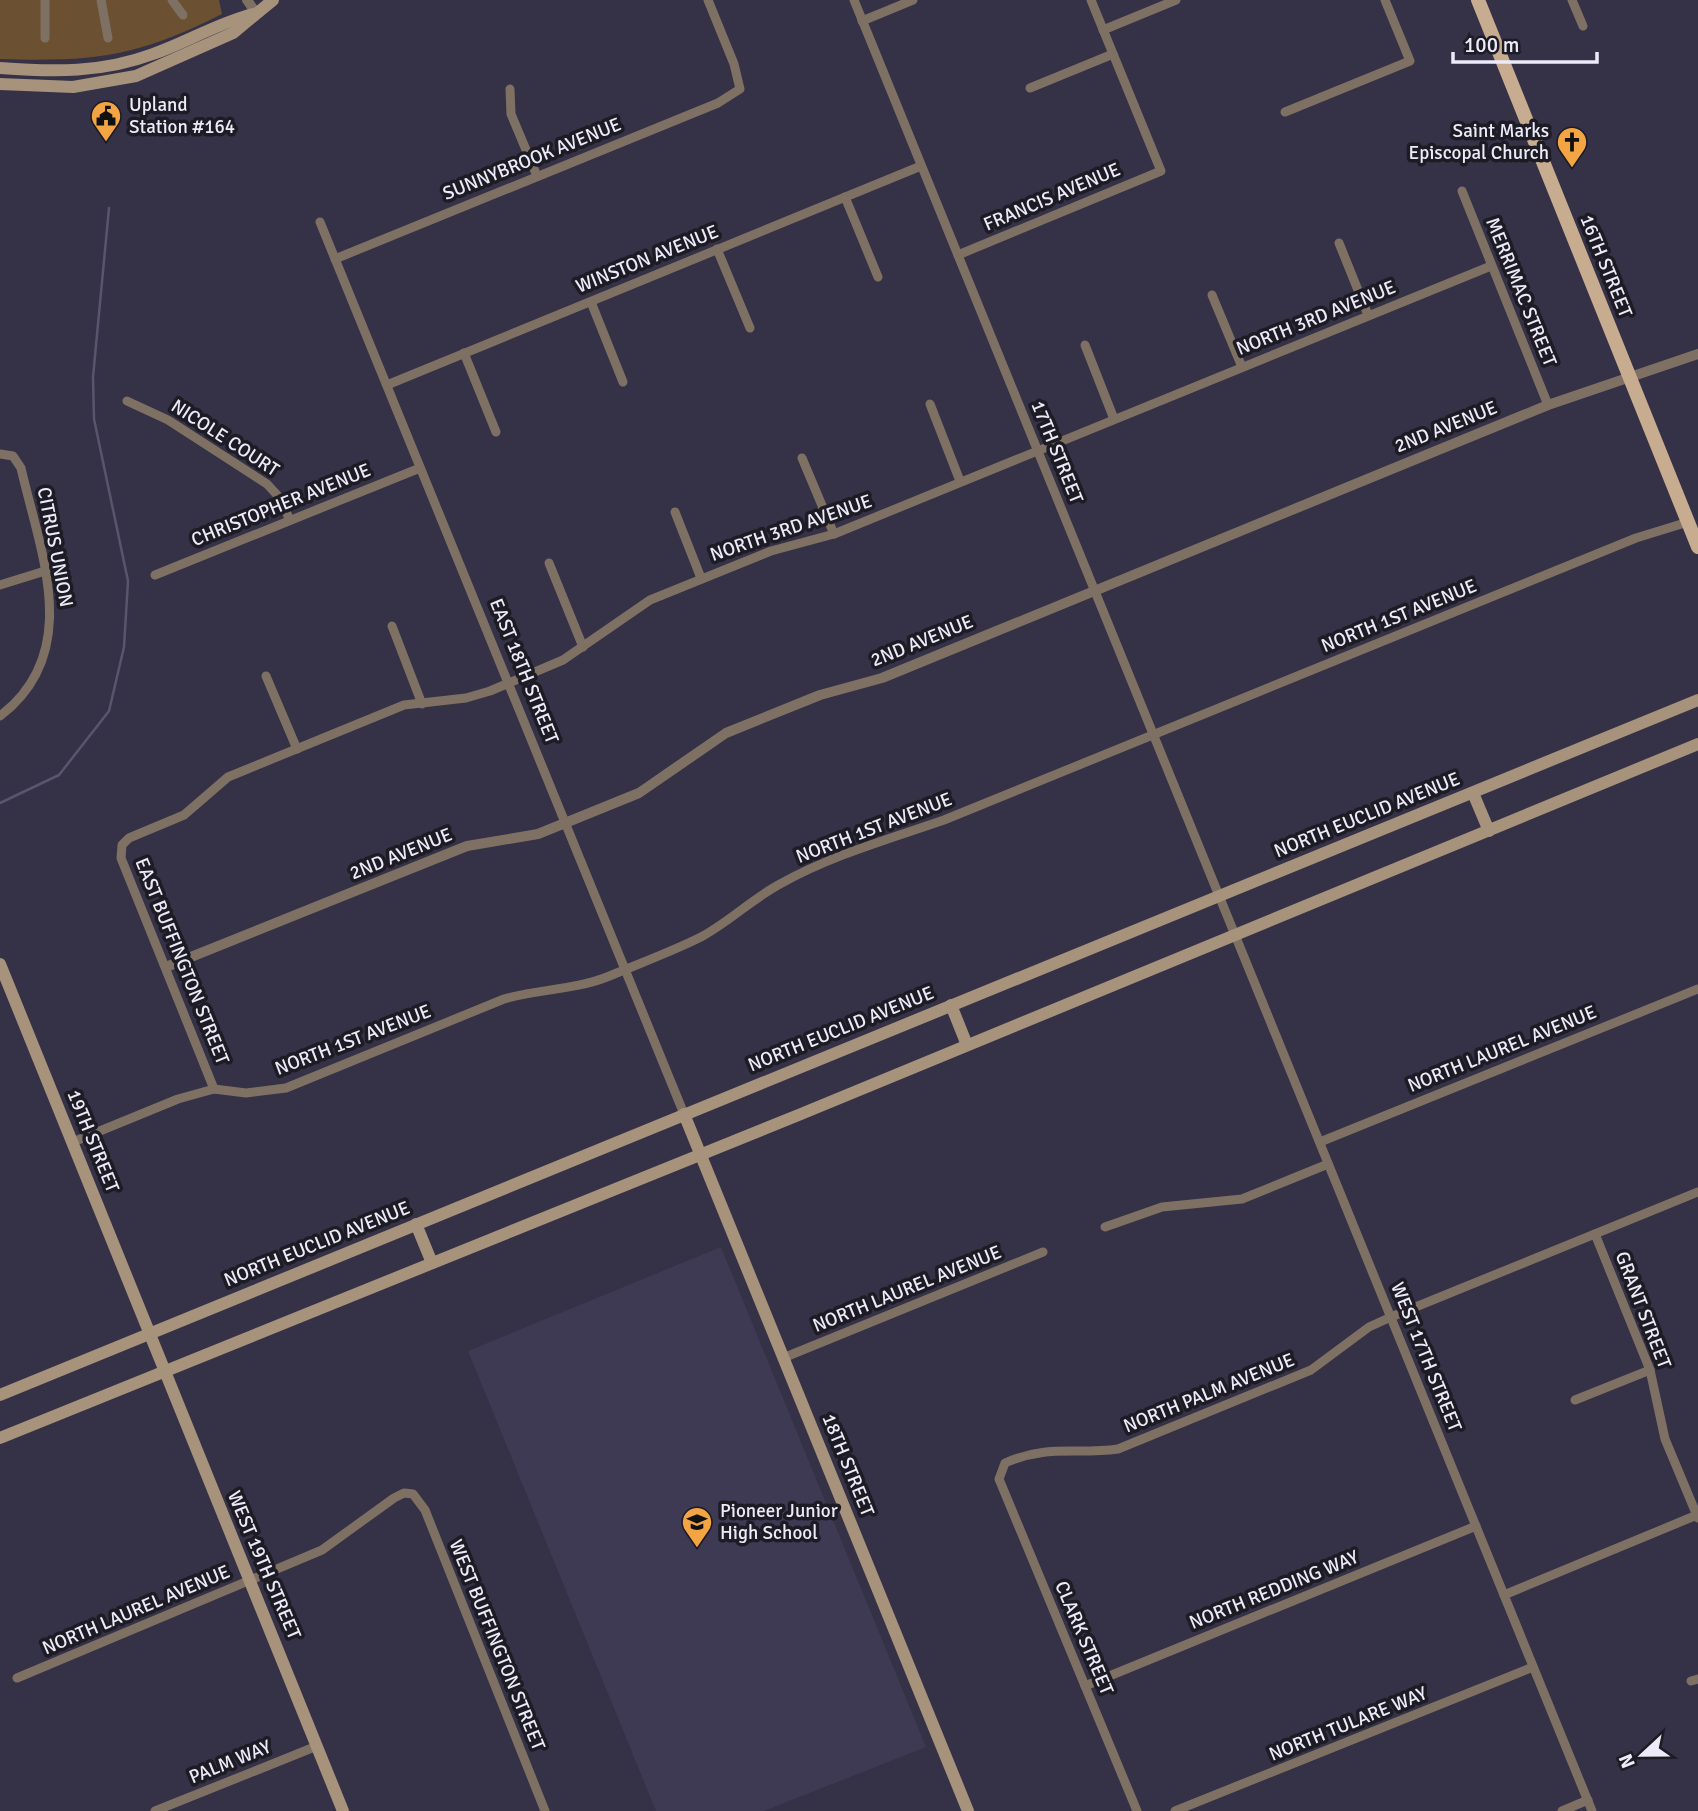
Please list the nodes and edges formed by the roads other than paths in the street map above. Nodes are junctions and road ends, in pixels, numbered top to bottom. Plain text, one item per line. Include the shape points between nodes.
1 (45, 0) edge
2 (101, 0) edge
3 (172, 0) edge
4 (247, 0) edge
5 (273, 0) edge
6 (708, 0) edge
7 (854, 0) edge
8 (913, 0) edge
9 (1091, 0) edge
10 (1176, 0) edge
11 (1385, 0) edge
12 (1478, 0) edge
13 (1573, 0) edge
14 (256, 13) junction
15 (183, 15) dead end
16 (862, 21) junction
17 (1583, 26) dead end
18 (1103, 30) junction
19 (45, 38) dead end
20 (108, 38) dead end
21 (1113, 54) junction
22 (0, 68) edge
23 (0, 84) edge
24 (1030, 88) dead end
25 (510, 89) dead end
26 (1284, 111) dead end
27 (921, 166) junction
28 (537, 176) junction
29 (1462, 191) dead end
30 (845, 197) junction
31 (320, 222) dead end
32 (1339, 243) dead end
33 (718, 249) junction
34 (958, 255) junction
35 (335, 259) junction
36 (1490, 266) junction
37 (878, 277) dead end
38 (1212, 295) dead end
39 (591, 302) junction
40 (1368, 316) junction
41 (750, 328) dead end
42 (1085, 345) dead end
43 (464, 354) junction
44 (1698, 354) edge
45 (1242, 367) junction
46 (1631, 377) junction
47 (623, 382) dead end
48 (387, 385) junction
49 (127, 401) dead end
50 (930, 404) dead end
51 (1548, 405) junction
52 (1114, 419) junction
53 (496, 432) dead end
54 (1037, 450) junction
55 (0, 454) edge
56 (802, 458) dead end
57 (420, 468) junction
58 (960, 481) junction
59 (675, 512) dead end
60 (290, 520) junction
61 (1688, 522) junction
62 (834, 534) junction
63 (1698, 547) edge
64 (549, 563) dead end
65 (45, 570) junction
66 (155, 575) dead end
67 (701, 578) junction
68 (0, 585) edge
69 (1093, 589) junction
70 (392, 626) dead end
71 (583, 646) junction
72 (267, 676) dead end
73 (508, 684) junction
74 (1698, 700) edge
75 (422, 704) junction
76 (0, 716) edge
77 (1153, 736) junction
78 (1698, 744) edge
79 (297, 749) junction
80 (1473, 793) junction
81 (565, 823) junction
82 (1489, 831) junction
83 (122, 845) joint
84 (1218, 896) junction
85 (1227, 917) joint
86 (1235, 936) junction
87 (0, 964) edge
88 (166, 967) junction
89 (625, 969) junction
90 (1698, 989) edge
91 (951, 1005) junction
92 (967, 1045) junction
93 (214, 1089) junction
94 (684, 1114) junction
95 (692, 1135) joint
96 (73, 1142) junction
97 (1320, 1142) junction
98 (700, 1154) junction
99 (1328, 1164) junction
100 (1698, 1192) edge
101 (416, 1224) junction
102 (1105, 1227) dead end
103 (1595, 1234) junction
104 (1043, 1252) dead end
105 (432, 1263) junction
106 (1391, 1317) junction
107 (149, 1334) junction
108 (783, 1358) junction
109 (1650, 1370) junction
110 (164, 1373) junction
111 (0, 1395) edge
112 (1575, 1400) dead end
113 (0, 1438) edge
114 (999, 1479) joint
115 (413, 1494) joint
116 (1697, 1516) edge
117 (1476, 1526) junction
118 (248, 1582) junction
119 (1504, 1595) junction
120 (1533, 1667) junction
121 (17, 1678) dead end
122 (1085, 1686) junction
123 (317, 1746) junction
124 (1588, 1800) junction
125 (965, 1810) edge
126 (155, 1811) edge
127 (343, 1811) edge
128 (545, 1811) edge
129 (1137, 1811) edge
130 (1175, 1811) edge
131 (1562, 1811) edge
132 (1592, 1811) edge

1 - 19 street
2 - 20 street
3 - 15 street
4 - 14 street
5 - 14 main road
6 - 28 street, SUNNYBROOK AVENUE via 740,89 718,103
7 - 16 street, 17TH STREET
8 - 16 street
9 - 18 street
10 - 18 street
11 - 26 street via 1410,61
12 - 46 main road, 16TH STREET
13 - 17 street
14 - 22 main road via 225,21 155,54 95,70
14 - 23 main road via 211,45 136,76 73,87
16 - 27 street, 17TH STREET
18 - 21 street
21 - 24 street
21 - 34 street, FRANCIS AVENUE via 1161,171
25 - 28 street via 511,114
27 - 30 street, WINSTON AVENUE
27 - 34 street, 17TH STREET
28 - 35 street, SUNNYBROOK AVENUE
29 - 36 street, MERRIMAC STREET
30 - 33 street, WINSTON AVENUE
30 - 37 street
31 - 35 street, EAST 18TH STREET
32 - 40 street
33 - 39 street, WINSTON AVENUE
33 - 41 street
34 - 54 street, 17TH STREET
35 - 48 street, EAST 18TH STREET
36 - 40 street, NORTH 3RD AVENUE
36 - 51 street, MERRIMAC STREET
38 - 45 street
39 - 43 street, WINSTON AVENUE
39 - 47 street
40 - 45 street, NORTH 3RD AVENUE
42 - 52 street
43 - 48 street, WINSTON AVENUE
43 - 53 street
44 - 46 street, 2ND AVENUE
45 - 52 street, NORTH 3RD AVENUE
46 - 51 street, 2ND AVENUE
46 - 61 main road, 16TH STREET
48 - 57 street, EAST 18TH STREET
49 - 60 street, NICOLE COURT via 168,420 267,484
50 - 58 street
51 - 69 street, 2ND AVENUE
52 - 54 street, NORTH 3RD AVENUE
54 - 58 street, NORTH 3RD AVENUE
54 - 69 street, 17TH STREET
55 - 65 street, CITRUS UNION via 13,456 21,468
56 - 62 street
57 - 60 street, CHRISTOPHER AVENUE
57 - 73 street, EAST 18TH STREET
58 - 62 street, NORTH 3RD AVENUE
59 - 67 street
60 - 66 street, CHRISTOPHER AVENUE
61 - 63 main road, 16TH STREET
61 - 77 street, NORTH 1ST AVENUE via 1636,538
62 - 67 street, NORTH 3RD AVENUE via 771,551
64 - 71 street
65 - 68 street
65 - 76 street, CITRUS UNION via 51,616 44,656 26,690
67 - 71 street, NORTH 3RD AVENUE via 650,600
69 - 77 street, 17TH STREET
69 - 81 street, 2ND AVENUE via 882,678 820,695 726,733 639,793
70 - 75 street
71 - 73 street, NORTH 3RD AVENUE
72 - 79 street
73 - 75 street, NORTH 3RD AVENUE via 466,698
73 - 81 street, EAST 18TH STREET
74 - 80 main road, NORTH EUCLID AVENUE
75 - 79 street, NORTH 3RD AVENUE via 404,705
77 - 84 street, 17TH STREET
77 - 89 street, NORTH 1ST AVENUE via 802,873 701,937
78 - 82 main road
79 - 83 street, NORTH 3RD AVENUE via 228,777 184,815
80 - 82 main road
80 - 84 main road, NORTH EUCLID AVENUE
81 - 88 street, 2ND AVENUE via 538,834 467,846
81 - 89 street, EAST 18TH STREET
82 - 86 main road
83 - 88 street, EAST BUFFINGTON STREET via 121,858
84 - 85 street, 17TH STREET
84 - 91 main road, NORTH EUCLID AVENUE
85 - 86 street, WEST 17TH STREET
86 - 92 main road
86 - 97 street, WEST 17TH STREET
87 - 96 main road, 19TH STREET
88 - 93 street, EAST BUFFINGTON STREET
89 - 93 street, NORTH 1ST AVENUE via 581,985 503,999 286,1088 246,1093
89 - 94 street, EAST 18TH STREET
90 - 97 street, NORTH LAUREL AVENUE
91 - 92 main road
91 - 94 main road, NORTH EUCLID AVENUE
92 - 98 main road
93 - 96 street, NORTH 1ST AVENUE
94 - 95 main road, EAST 18TH STREET
94 - 101 main road, NORTH EUCLID AVENUE
95 - 98 main road, 18TH STREET
96 - 107 main road, 19TH STREET
97 - 99 street, WEST 17TH STREET
98 - 105 main road
98 - 108 main road, 18TH STREET
99 - 102 street via 1242,1199 1149,1209
99 - 106 street, WEST 17TH STREET
100 - 103 street, NORTH PALM AVENUE
101 - 105 main road
101 - 107 main road, NORTH EUCLID AVENUE
103 - 106 street, NORTH PALM AVENUE
103 - 109 street, GRANT STREET
104 - 108 street, NORTH LAUREL AVENUE
105 - 110 main road
106 - 114 street, NORTH PALM AVENUE via 1369,1327 1311,1370 1118,1449 1061,1449 1015,1459 1006,1464
106 - 117 street, WEST 17TH STREET
107 - 110 main road, WEST 19TH STREET
107 - 111 main road, NORTH EUCLID AVENUE
108 - 125 main road, 18TH STREET
109 - 112 street
109 - 116 street, GRANT STREET via 1665,1439
110 - 113 main road
110 - 118 main road, WEST 19TH STREET
114 - 122 street, CLARK STREET
115 - 118 street, NORTH LAUREL AVENUE via 394,1498 330,1546
115 - 128 street, WEST BUFFINGTON STREET via 425,1510
116 - 119 street
117 - 119 street, WEST 17TH STREET
117 - 122 street, NORTH REDDING WAY
118 - 121 street, NORTH LAUREL AVENUE
118 - 123 main road, WEST 19TH STREET
119 - 120 street, WEST 17TH STREET
120 - 124 street, WEST 17TH STREET
120 - 130 street, NORTH TULARE WAY
122 - 129 street, CLARK STREET
123 - 126 street, PALM WAY
123 - 127 main road, WEST 19TH STREET
124 - 131 street
124 - 132 street, WEST 17TH STREET

